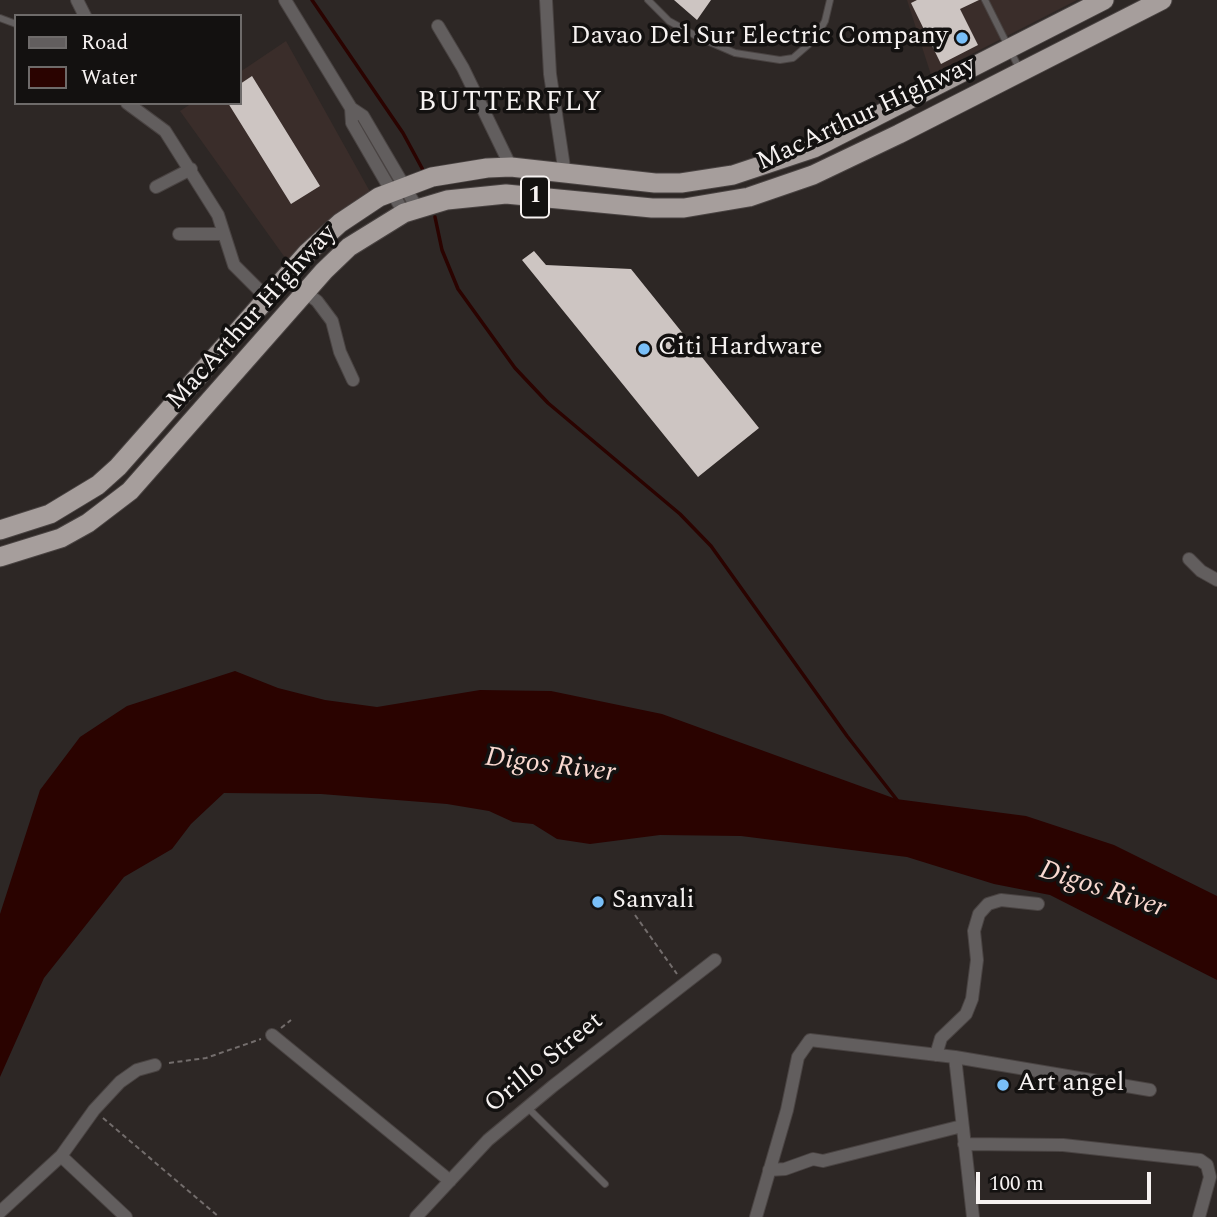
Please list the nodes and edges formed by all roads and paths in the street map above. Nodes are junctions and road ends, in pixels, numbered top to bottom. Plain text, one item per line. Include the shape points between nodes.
1 (285, 0) edge
2 (546, 0) edge
3 (649, 0) edge
4 (830, 0) edge
5 (985, 0) edge
6 (1104, 0) edge
7 (1161, 0) edge
8 (438, 26) dead end
9 (1010, 48) junction
10 (1021, 72) junction
11 (130, 105) edge
12 (510, 167) junction
13 (191, 169) junction
14 (565, 174) junction
15 (156, 187) dead end
16 (397, 188) junction
17 (411, 210) junction
18 (180, 234) dead end
19 (224, 234) junction
20 (306, 292) junction
21 (267, 298) junction
22 (354, 380) dead end
23 (0, 530) edge
24 (0, 557) edge
25 (1189, 558) dead end
26 (1217, 580) edge
27 (1038, 904) dead end
28 (635, 915) dead end
29 (715, 960) dead end
30 (684, 984) junction
31 (291, 1020) dead end
32 (272, 1035) junction
33 (936, 1055) junction
34 (955, 1057) junction
35 (155, 1065) joint
36 (1150, 1090) dead end
37 (527, 1107) junction
38 (94, 1110) junction
39 (962, 1126) junction
40 (964, 1144) junction
41 (61, 1156) junction
42 (769, 1170) junction
43 (450, 1181) junction
44 (605, 1184) dead end
45 (0, 1212) edge
46 (126, 1217) edge
47 (219, 1217) edge
48 (416, 1217) edge
49 (756, 1217) edge
50 (973, 1217) edge
51 (1199, 1217) edge

1 - 16 street via 351,108 363,116
2 - 14 street via 550,74
3 - 4 lane via 669,21 698,37 735,52 780,60 793,58 815,39
5 - 9 lane
6 - 9 highway, MacArthur Highway / 1
7 - 10 highway, MacArthur Highway / 1
8 - 12 street
9 - 10 lane
9 - 14 highway, MacArthur Highway / 1 via 814,148 772,164 681,183
10 - 17 highway, MacArthur Highway / 1 via 813,174 720,203 652,208 506,194 447,200
11 - 13 street via 164,131
12 - 14 highway, MacArthur Highway / 1
12 - 16 highway, MacArthur Highway / 1 via 448,173
13 - 15 street
13 - 19 street
16 - 17 street
16 - 21 highway, MacArthur Highway / 1 via 330,230
17 - 20 highway, MacArthur Highway / 1 via 349,247
18 - 19 street
19 - 21 street via 234,265
20 - 22 street via 332,321
20 - 24 highway, MacArthur Highway / 1 via 130,491 61,538
21 - 23 highway, MacArthur Highway / 1 via 108,476 50,514
25 - 26 street
27 - 33 street via 1001,900 988,904 979,914 974,931 977,960 972,999 965,1014 941,1038
28 - 30 path
29 - 30 street, Orillo Street
30 - 37 street, Orillo Street
31 - 32 path
32 - 35 path via 206,1058
32 - 43 street
33 - 34 street
33 - 42 street via 820,1040 806,1043 797,1058
34 - 36 street
34 - 39 street
35 - 38 street via 129,1075
37 - 43 street, Orillo Street
37 - 44 lane
38 - 41 street
38 - 47 path
39 - 40 street
39 - 42 street
40 - 50 street
40 - 51 street via 1063,1145 1200,1160 1207,1164 1210,1177
41 - 45 street
41 - 46 street
42 - 49 street
43 - 48 street, Orillo Street

